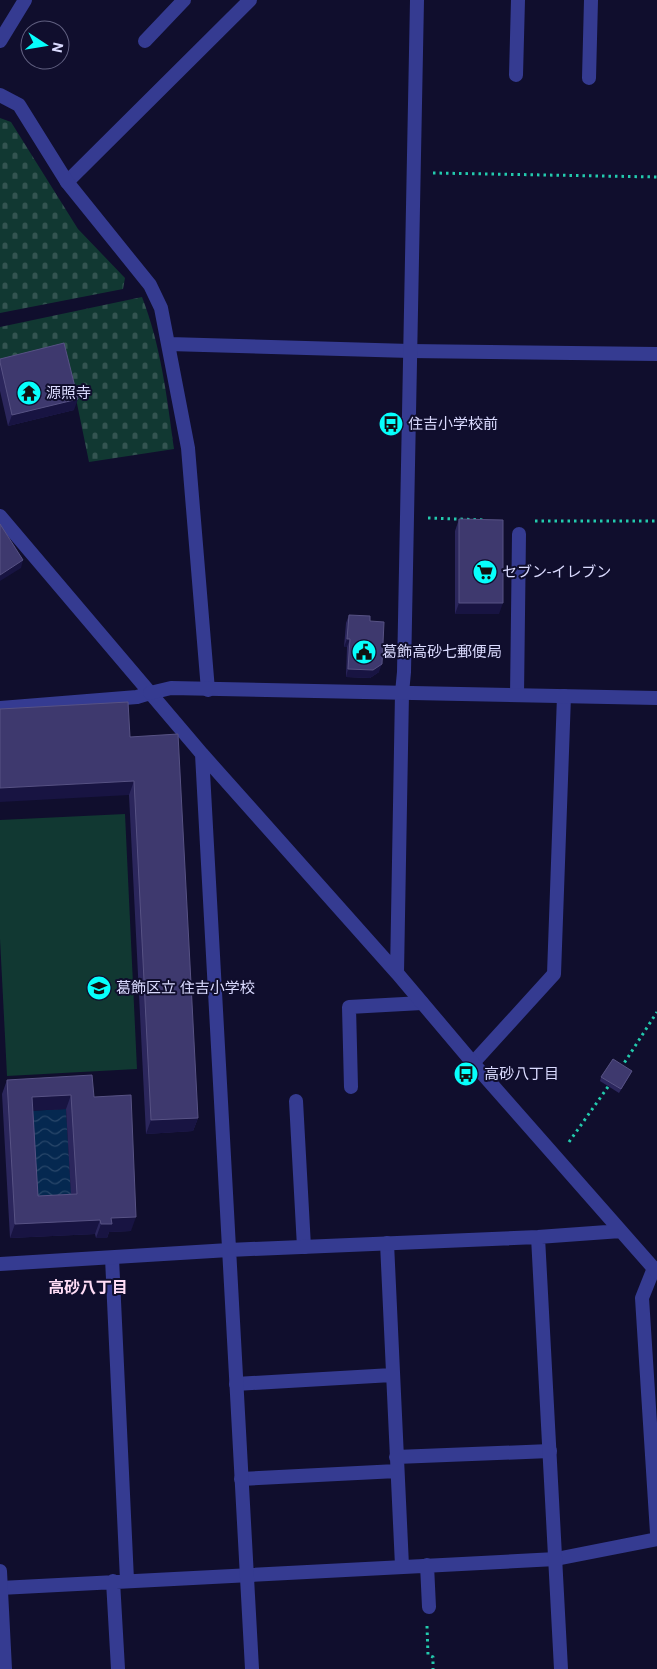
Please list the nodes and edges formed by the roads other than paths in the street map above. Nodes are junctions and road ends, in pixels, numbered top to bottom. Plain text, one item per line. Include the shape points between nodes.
1 (25, 0) edge
2 (184, 0) edge
3 (250, 0) edge
4 (417, 0) edge
5 (518, 0) edge
6 (590, 0) edge
7 (0, 41) edge
8 (145, 41) dead end
9 (516, 74) dead end
10 (589, 78) dead end
11 (0, 95) edge
12 (67, 182) junction
13 (169, 344) junction
14 (410, 351) junction
15 (657, 354) edge
16 (0, 516) edge
17 (519, 534) dead end
18 (208, 690) junction
19 (150, 693) junction
20 (402, 693) junction
21 (517, 695) junction
22 (564, 696) junction
23 (657, 698) edge
24 (0, 708) edge
25 (202, 754) junction
26 (397, 973) junction
27 (422, 1003) junction
28 (473, 1064) junction
29 (351, 1087) dead end
30 (296, 1101) dead end
31 (621, 1231) junction
32 (538, 1236) junction
33 (387, 1243) junction
34 (304, 1247) junction
35 (229, 1250) junction
36 (112, 1258) junction
37 (0, 1264) edge
38 (655, 1270) edge
39 (392, 1376) junction
40 (236, 1384) junction
41 (550, 1451) junction
42 (397, 1464) junction
43 (241, 1479) junction
44 (657, 1533) edge
45 (657, 1539) edge
46 (556, 1559) junction
47 (427, 1565) junction
48 (402, 1566) junction
49 (0, 1571) edge
50 (246, 1574) junction
51 (120, 1581) junction
52 (0, 1588) edge
53 (429, 1607) road end
54 (5, 1669) edge
55 (118, 1669) edge
56 (252, 1669) edge
57 (561, 1669) edge

1 - 7 street
2 - 8 street
3 - 12 street
4 - 14 street
5 - 9 street
6 - 10 street
11 - 12 street via 18,105
12 - 13 street via 150,285 161,308
13 - 14 street
13 - 18 street via 188,448
14 - 15 street
14 - 20 street
16 - 19 street
17 - 21 street
18 - 19 street via 171,688
18 - 20 street
19 - 24 street
19 - 25 street
20 - 21 street
20 - 26 street
21 - 22 street
22 - 23 street
22 - 28 street via 554,974
25 - 26 street
25 - 35 street
26 - 27 street
27 - 28 street
27 - 29 street via 349,1007
28 - 31 street
30 - 34 street
31 - 32 street
31 - 38 street
32 - 33 street
32 - 41 street
33 - 34 street
33 - 39 street
34 - 35 street
35 - 36 street
35 - 40 street
36 - 37 street
36 - 51 street
38 - 44 street via 642,1298
39 - 40 street
39 - 42 street
40 - 43 street
41 - 42 street
41 - 46 street
42 - 43 street
42 - 48 street
43 - 50 street
45 - 46 street
46 - 47 street
46 - 57 street
47 - 48 street
47 - 53 street
48 - 50 street
49 - 52 street
50 - 51 street
50 - 56 street
51 - 52 street
51 - 55 street
52 - 54 street

